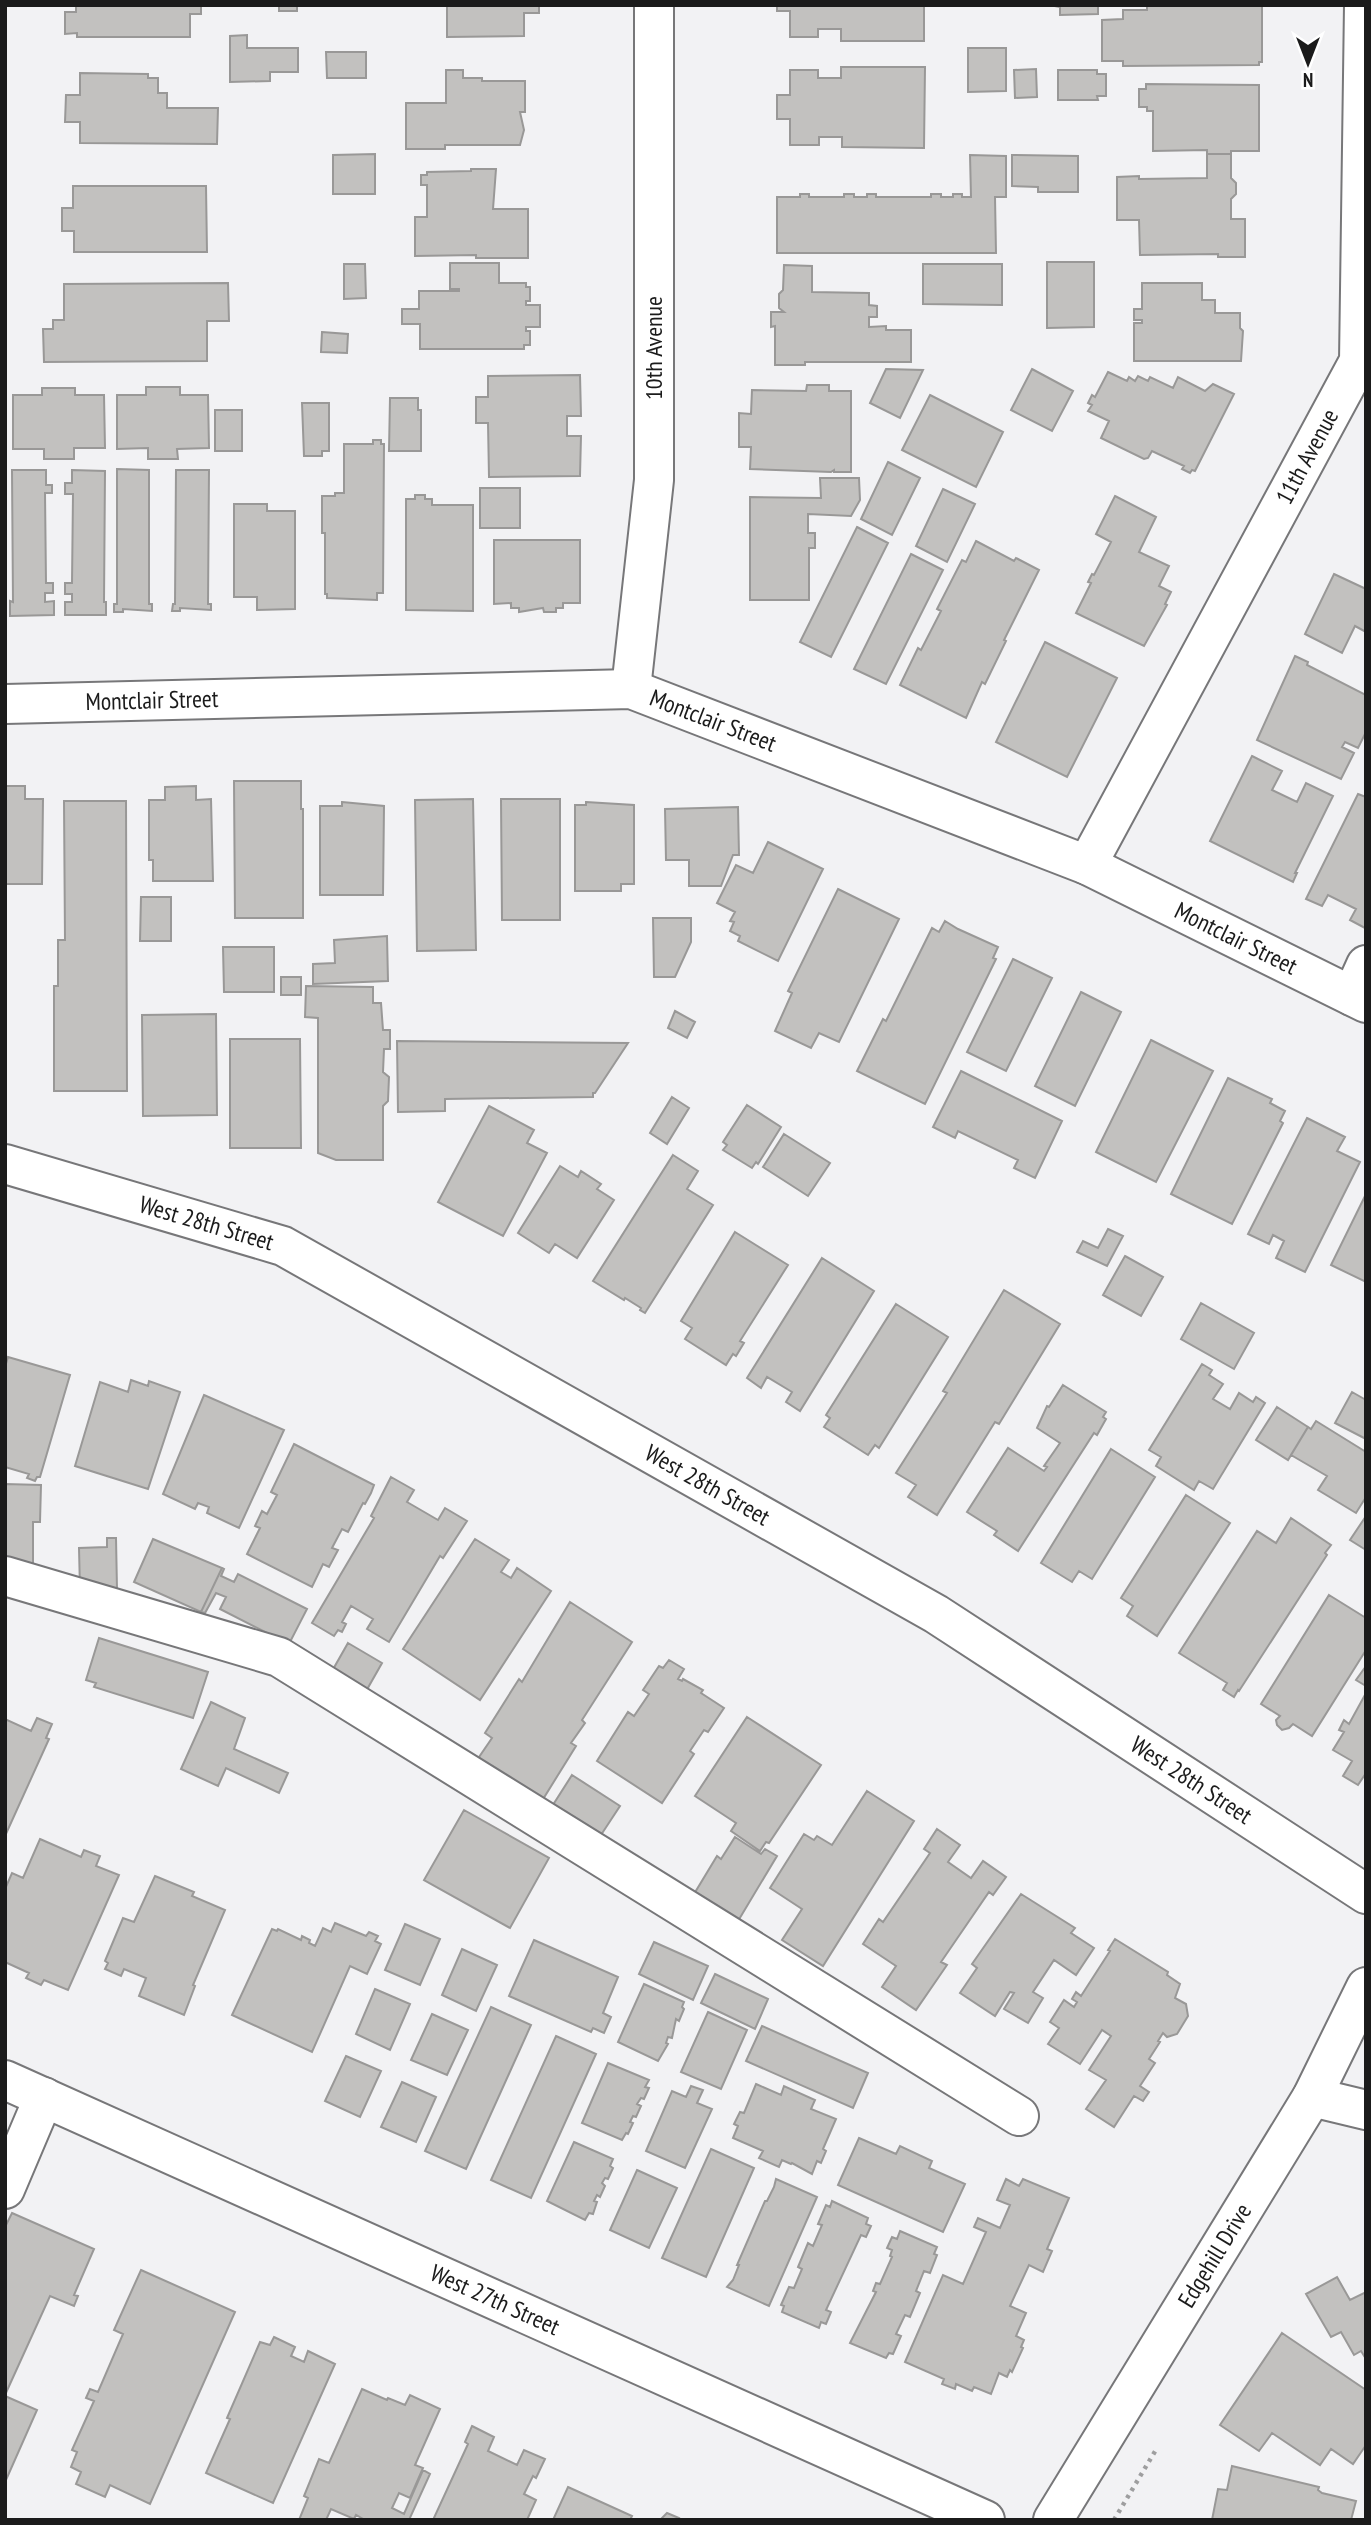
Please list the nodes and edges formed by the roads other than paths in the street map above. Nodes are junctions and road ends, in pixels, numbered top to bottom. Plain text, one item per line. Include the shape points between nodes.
1 (654, 5) edge
2 (1364, 5) edge
3 (631, 689) junction
4 (5, 704) edge
5 (1087, 865) junction
6 (1361, 988) edge
7 (5, 1164) edge
8 (5, 1576) edge
9 (1366, 1894) edge
10 (1366, 1987) edge
11 (5, 2080) edge
12 (44, 2097) junction
13 (1312, 2097) junction
14 (1366, 2110) edge
15 (1019, 2116) dead end
16 (5, 2189) edge
17 (985, 2520) edge
18 (1053, 2520) edge

1 - 3 street, 10th Avenue via 654,480
2 - 5 street, 11th Avenue via 1359,361
3 - 4 street, Montclair Street
3 - 5 street, Montclair Street
5 - 6 street, Montclair Street
7 - 9 street, West 28th Street via 284,1246 936,1614
8 - 15 street via 279,1657
10 - 13 street, Edgehill Drive
11 - 12 street, West 27th Street
12 - 16 street
12 - 17 street, West 27th Street
13 - 14 street
13 - 18 street, Edgehill Drive

